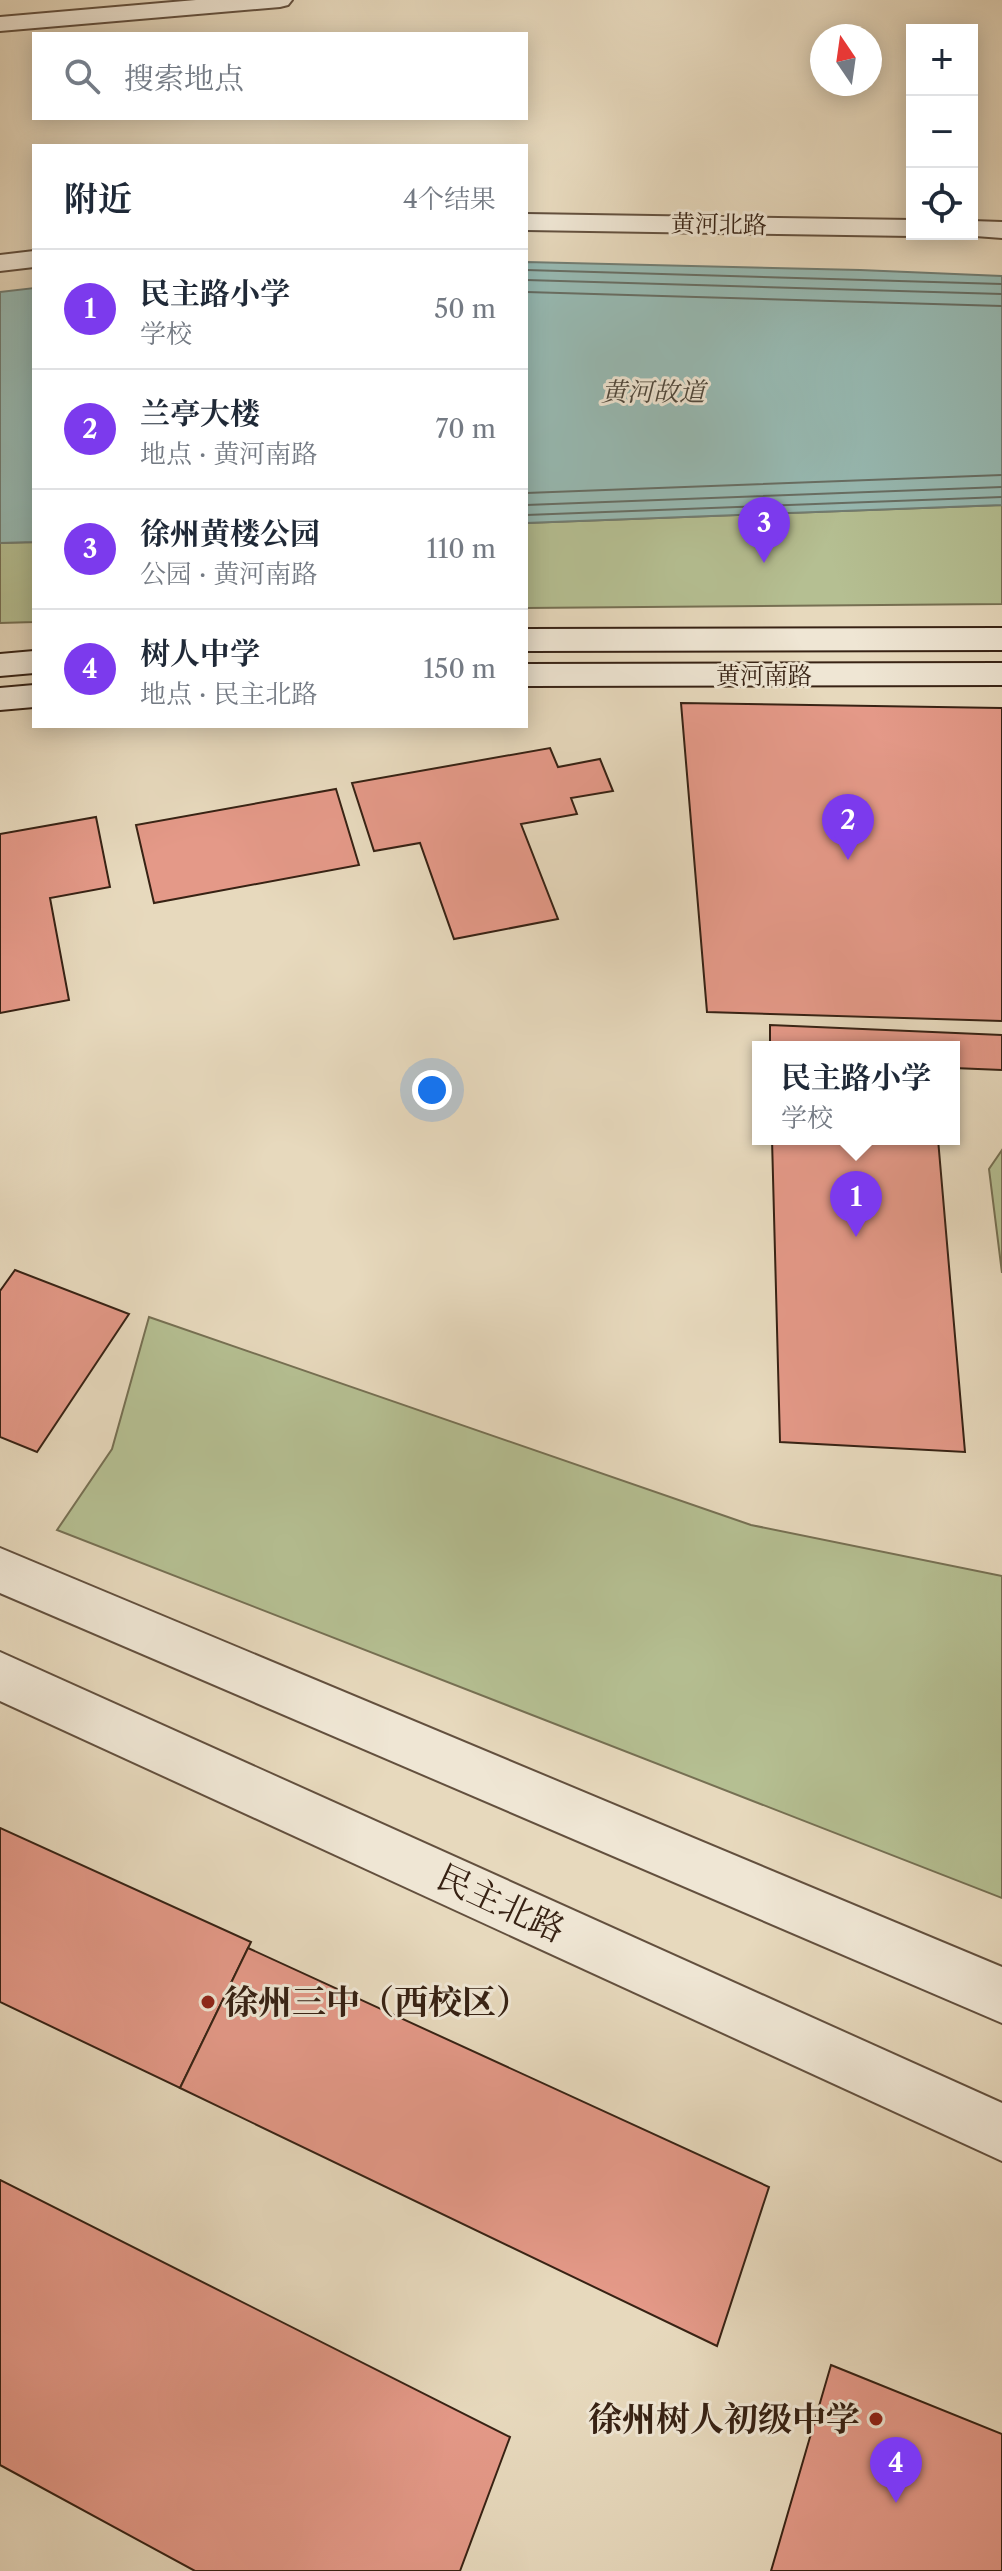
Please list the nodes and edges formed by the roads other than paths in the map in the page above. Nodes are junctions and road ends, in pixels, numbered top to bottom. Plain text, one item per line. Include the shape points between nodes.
1 (280, 0) edge
2 (0, 24) edge
3 (528, 222) edge
4 (906, 228) edge
5 (978, 229) edge
6 (1002, 230) edge
7 (32, 259) edge
8 (0, 263) edge
9 (1002, 639) edge
10 (528, 640) edge
11 (32, 662) edge
12 (0, 665) edge
13 (1002, 674) edge
14 (528, 675) edge
15 (32, 696) edge
16 (0, 699) edge
17 (0, 1570) edge
18 (0, 1676) edge
19 (1002, 1995) edge
20 (1002, 2132) edge

1 - 2 street
3 - 4 street, 黄河北路
5 - 6 street
7 - 8 street
9 - 10 street, 黄河南路
11 - 12 street
13 - 14 street, 黄河南路
15 - 16 street
17 - 19 street
18 - 20 street, 民主北路

